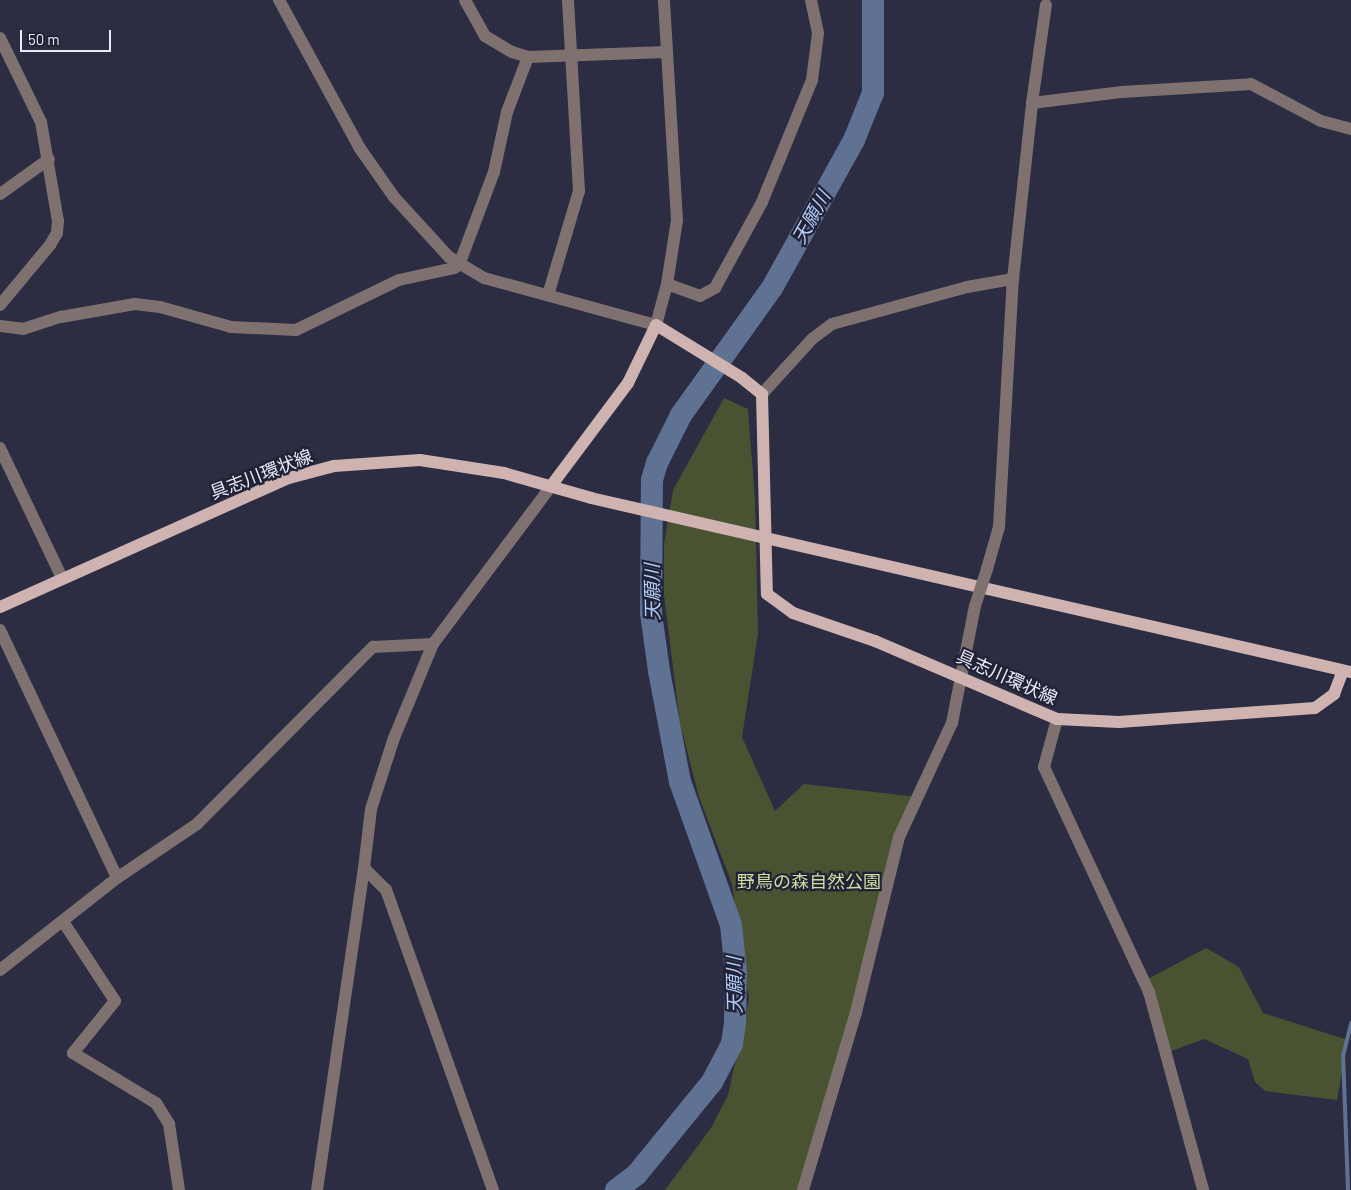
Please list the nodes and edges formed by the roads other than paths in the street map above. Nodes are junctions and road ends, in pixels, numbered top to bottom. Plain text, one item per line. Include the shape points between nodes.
1 (279, 0) edge
2 (465, 0) edge
3 (568, 0) edge
4 (664, 0) edge
5 (811, 0) edge
6 (1046, 5) dead end
7 (0, 38) edge
8 (666, 52) junction
9 (572, 56) junction
10 (528, 57) junction
11 (1032, 103) junction
12 (1351, 129) edge
13 (49, 159) junction
14 (0, 194) edge
15 (459, 265) junction
16 (1014, 279) junction
17 (667, 284) junction
18 (548, 295) junction
19 (0, 305) edge
20 (656, 325) junction
21 (0, 326) edge
22 (762, 394) junction
23 (0, 448) edge
24 (551, 486) junction
25 (766, 538) junction
26 (62, 578) junction
27 (0, 607) edge
28 (0, 630) edge
29 (433, 644) junction
30 (1347, 671) edge
31 (960, 675) junction
32 (1057, 719) junction
33 (364, 868) junction
34 (117, 878) junction
35 (64, 923) junction
36 (0, 970) edge
37 (179, 1190) edge
38 (317, 1190) edge
39 (493, 1190) edge
40 (803, 1190) edge
41 (1203, 1190) edge

1 - 15 street via 342,119 373,168 427,235
2 - 10 street via 485,36 512,52
3 - 9 street
4 - 8 street
5 - 17 street via 818,33 812,80 762,202 715,288 700,296
6 - 11 street
7 - 13 street via 34,104
8 - 9 street
8 - 17 street via 677,220
9 - 10 street
9 - 18 street via 579,191
10 - 15 street via 507,112 494,172
11 - 12 street via 1122,92 1251,84 1320,121
11 - 16 street
13 - 14 street
13 - 19 street via 57,204 57,233
15 - 18 street via 484,278
15 - 21 street via 399,280 296,330 231,327 160,307 135,304 61,317 23,329
16 - 22 street via 967,287 832,324 812,339
16 - 31 street, bridge via 999,527
17 - 20 street
18 - 20 street
20 - 22 main road
20 - 24 main road via 628,382
22 - 25 main road, 具志川環状線
23 - 26 street
24 - 25 main road, 具志川環状線
24 - 26 main road, 具志川環状線 via 504,473 420,460 334,466 289,478 245,496
24 - 29 street
25 - 30 main road, 具志川環状線
25 - 31 main road, 具志川環状線 via 767,594 794,613
26 - 27 main road, 具志川環状線
28 - 34 street
29 - 33 street via 394,738 371,809
29 - 34 street via 373,647 197,824
30 - 32 main road, 具志川環状線 via 1334,694 1315,708 1119,722
31 - 32 main road, 具志川環状線
31 - 40 street via 952,723 899,837 856,1012
32 - 41 street via 1044,767 1149,992
33 - 38 street
33 - 39 street via 386,890
34 - 35 street
35 - 36 street
35 - 37 street via 115,1001 73,1053 147,1095 160,1108 169,1124

